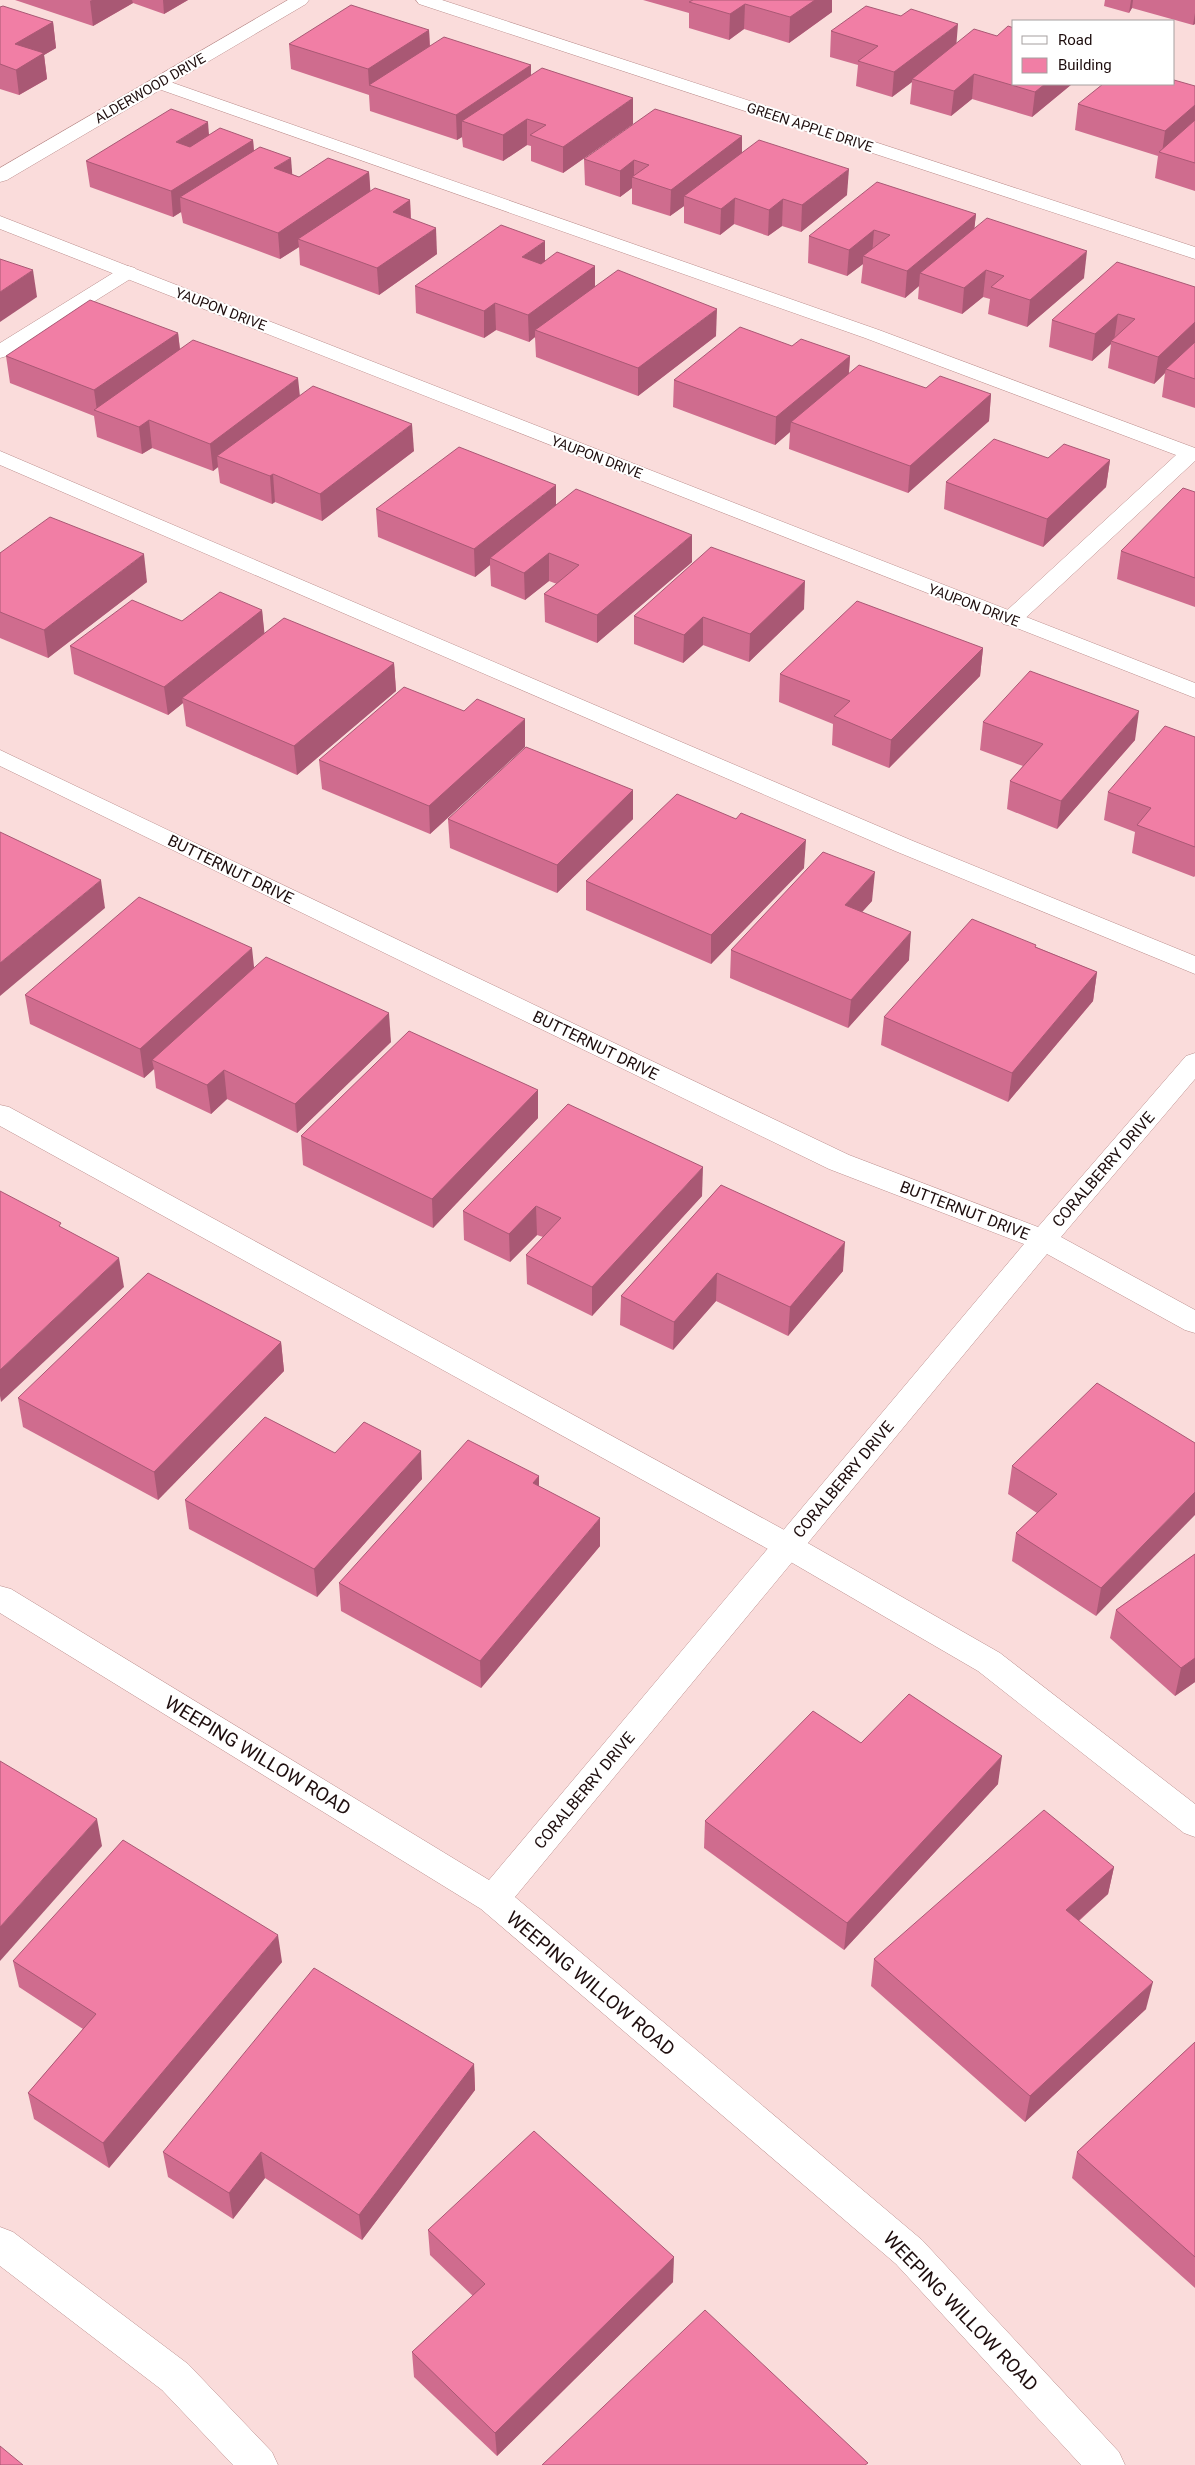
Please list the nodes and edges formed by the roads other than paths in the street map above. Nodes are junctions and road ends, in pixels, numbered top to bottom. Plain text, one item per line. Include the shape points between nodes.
1 (300, 0) edge
2 (425, 0) edge
3 (159, 83) junction
4 (0, 176) edge
5 (0, 222) edge
6 (1195, 254) edge
7 (128, 272) junction
8 (0, 352) edge
9 (1193, 454) edge
10 (0, 457) edge
11 (1011, 619) junction
12 (1195, 691) edge
13 (0, 757) edge
14 (1195, 966) edge
15 (1195, 1062) edge
16 (0, 1114) edge
17 (1043, 1240) junction
18 (1195, 1323) edge
19 (788, 1546) junction
20 (0, 1598) edge
21 (1195, 1823) edge
22 (493, 1899) junction
23 (0, 2244) edge
24 (259, 2465) edge
25 (1106, 2465) edge

1 - 3 street, ALDERWOOD DRIVE
2 - 6 street, GREEN APPLE DRIVE
3 - 4 street, ALDERWOOD DRIVE
3 - 9 street via 872,334
5 - 7 street, YAUPON DRIVE
7 - 8 street
7 - 11 street, YAUPON DRIVE
9 - 11 street
10 - 14 street via 895,842
11 - 12 street, YAUPON DRIVE
13 - 17 street, BUTTERNUT DRIVE via 839,1162
15 - 17 street, CORALBERRY DRIVE
16 - 19 street
17 - 18 street, BUTTERNUT DRIVE
17 - 19 street, CORALBERRY DRIVE
19 - 21 street via 989,1662
19 - 22 street, CORALBERRY DRIVE
20 - 22 street, WEEPING WILLOW ROAD
22 - 25 street, WEEPING WILLOW ROAD via 909,2252
23 - 24 street via 175,2377

